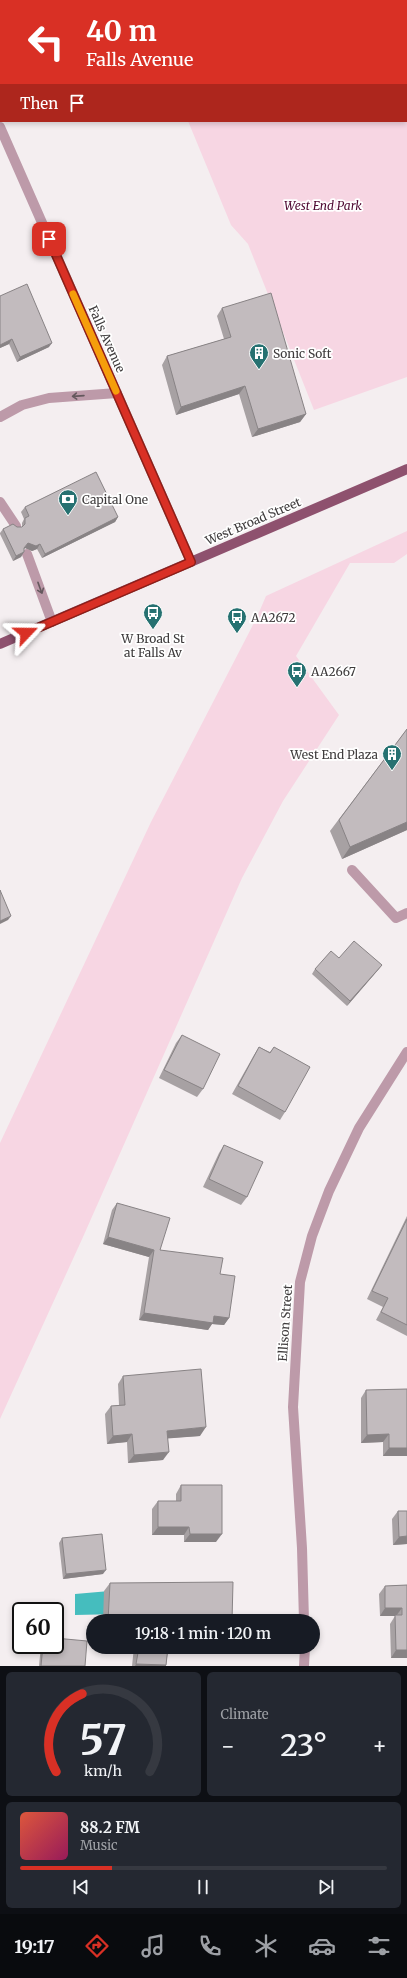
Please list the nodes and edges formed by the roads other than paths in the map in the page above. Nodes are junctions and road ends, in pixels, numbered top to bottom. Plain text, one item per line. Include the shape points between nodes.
1 (0, 127) edge
2 (117, 393) junction
3 (0, 417) edge
4 (407, 469) edge
5 (0, 502) edge
6 (16, 526) edge
7 (27, 554) edge
8 (191, 562) junction
9 (52, 622) junction
10 (0, 644) edge
11 (352, 870) dead end
12 (407, 913) edge
13 (407, 1052) edge
14 (304, 1614) edge
15 (305, 1654) edge
16 (304, 1666) edge

1 - 2 street, Falls Avenue
2 -> 3 street via 50,398 22,405
2 - 8 street, Falls Avenue
4 - 8 main road, West Broad Street
5 - 6 street
7 -> 9 street
8 - 9 main road, West Broad Street
9 - 10 main road, West Broad Street
11 - 12 street via 396,918
13 - 14 street, Ellison Street via 359,1128 342,1163 312,1236 300,1282 293,1407
15 - 16 street

